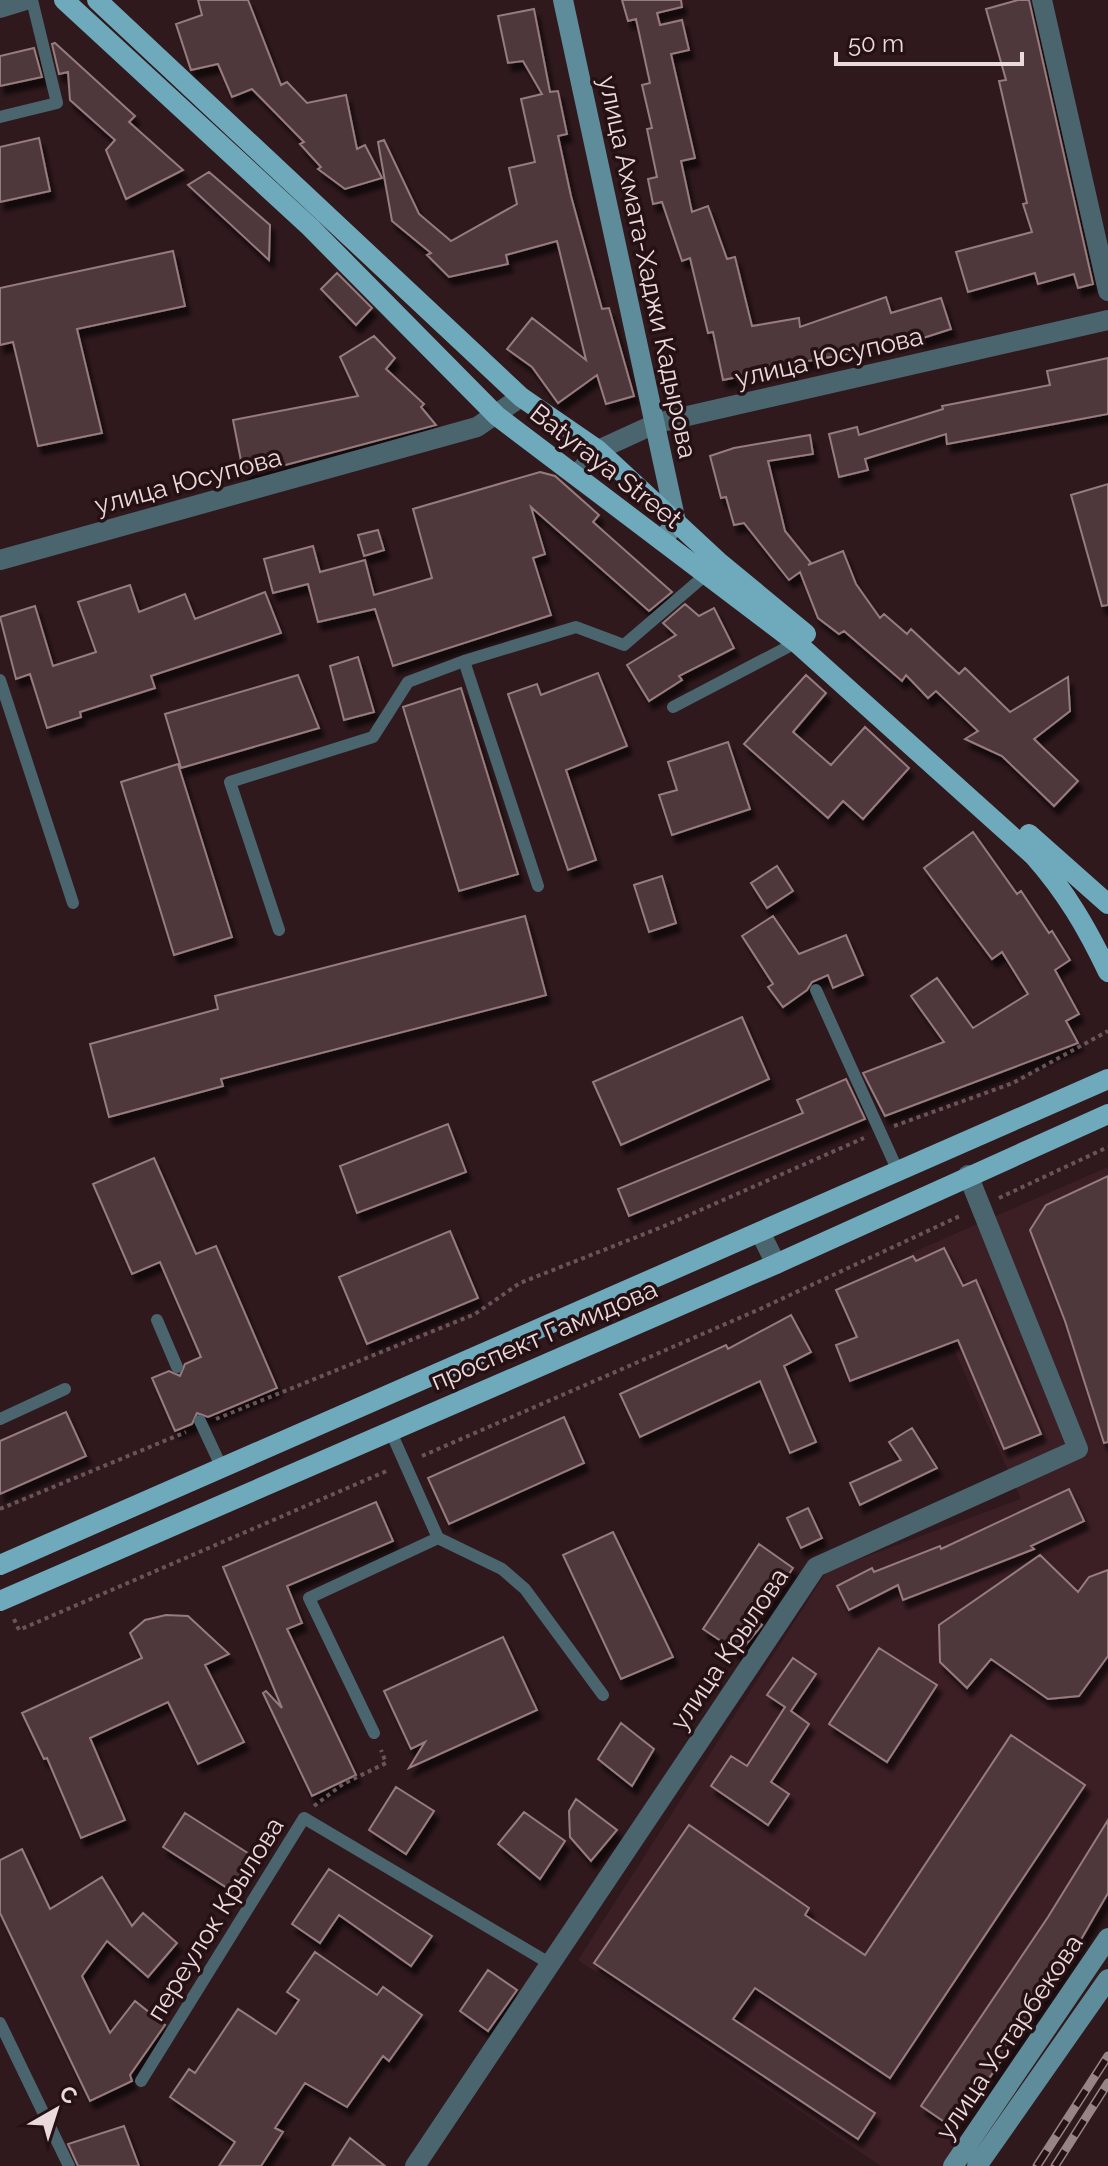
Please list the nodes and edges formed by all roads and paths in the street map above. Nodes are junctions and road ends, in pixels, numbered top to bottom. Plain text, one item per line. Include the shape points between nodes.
1 (26, 0) edge
2 (32, 0) edge
3 (64, 0) edge
4 (97, 0) edge
5 (563, 0) edge
6 (1042, 0) edge
7 (0, 8) edge
8 (0, 117) edge
9 (1108, 291) edge
10 (1108, 320) edge
11 (521, 397) junction
12 (497, 416) junction
13 (657, 423) junction
14 (598, 450) junction
15 (577, 475) junction
16 (676, 522) junction
17 (662, 541) junction
18 (0, 560) edge
19 (714, 568) junction
20 (802, 639) junction
21 (464, 661) junction
22 (0, 680) edge
23 (673, 707) dead end
24 (538, 886) dead end
25 (1104, 900) edge
26 (73, 903) dead end
27 (279, 930) dead end
28 (1108, 972) edge
29 (816, 990) dead end
30 (1108, 1031) edge
31 (1108, 1079) edge
32 (1108, 1114) edge
33 (881, 1131) junction
34 (1108, 1147) edge
35 (897, 1169) junction
36 (968, 1175) junction
37 (981, 1207) junction
38 (760, 1232) junction
39 (776, 1264) junction
40 (157, 1320) dead end
41 (177, 1367) dead end
42 (65, 1389) dead end
43 (0, 1419) edge
44 (201, 1423) junction
45 (390, 1430) junction
46 (404, 1464) junction
47 (221, 1466) junction
48 (0, 1509) edge
49 (438, 1538) junction
50 (0, 1565) edge
51 (0, 1601) edge
52 (19, 1630) dead end
53 (603, 1695) dead end
54 (374, 1733) joint
55 (304, 1818) junction
56 (1108, 1938) edge
57 (549, 1963) junction
58 (1108, 1979) edge
59 (0, 2023) edge
60 (141, 2081) dead end
61 (69, 2166) edge
62 (415, 2166) edge
63 (953, 2166) edge
64 (977, 2166) edge

1 - 7 street
2 - 8 lane via 57,103
3 - 12 main road, Batyraya Street via 310,227
4 - 11 main road, Batyraya Street
5 - 13 main road, улица Ахмата-Хаджи Кадырова
6 - 9 street
10 - 13 street, улица Юсупова
11 - 12 street, улица Юсупова
11 - 14 main road, Batyraya Street
12 - 15 main road, Batyraya Street
12 - 18 street, улица Юсупова via 477,427
13 - 14 street, улица Юсупова
13 - 16 main road, улица Ахмата-Хаджи Кадырова
14 - 15 street, улица Юсупова
14 - 16 main road, Batyraya Street
15 - 17 main road, Batyraya Street
16 - 17 main road
16 - 19 main road, Batyraya Street
17 - 19 main road, Batyraya Street
19 - 20 main road, Batyraya Street
19 - 21 lane via 624,645 576,627
20 - 23 lane
20 - 25 main road, Batyraya Street
20 - 28 main road, Batyraya Street via 1034,856 1082,917
21 - 24 lane
21 - 27 lane via 408,682 373,737 230,782
22 - 26 lane
29 - 33 lane
30 - 33 path via 1013,1083
31 - 35 main road, проспект Гамидова
32 - 36 main road, проспект Гамидова
33 - 35 lane
33 - 44 path via 520,1283 475,1314
34 - 37 path
35 - 38 main road, проспект Гамидова
36 - 37 street, улица Крылова
36 - 39 main road, проспект Гамидова
37 - 46 path
37 - 57 street, улица Крылова via 1078,1449 816,1567
38 - 39 street
38 - 47 main road, проспект Гамидова
39 - 45 main road, проспект Гамидова
40 - 41 lane
42 - 43 lane
44 - 47 lane
44 - 48 path
45 - 46 lane
45 - 51 main road, проспект Гамидова
46 - 49 lane
46 - 52 path
47 - 50 main road, проспект Гамидова
49 - 53 lane via 502,1569 525,1589
49 - 54 lane via 309,1598
54 - 55 path via 386,1763 323,1797
55 - 57 lane, переулок Крылова
55 - 60 lane, переулок Крылова
56 - 63 main road, улица Устарбекова
57 - 62 street, улица Крылова
58 - 64 main road
59 - 61 lane

